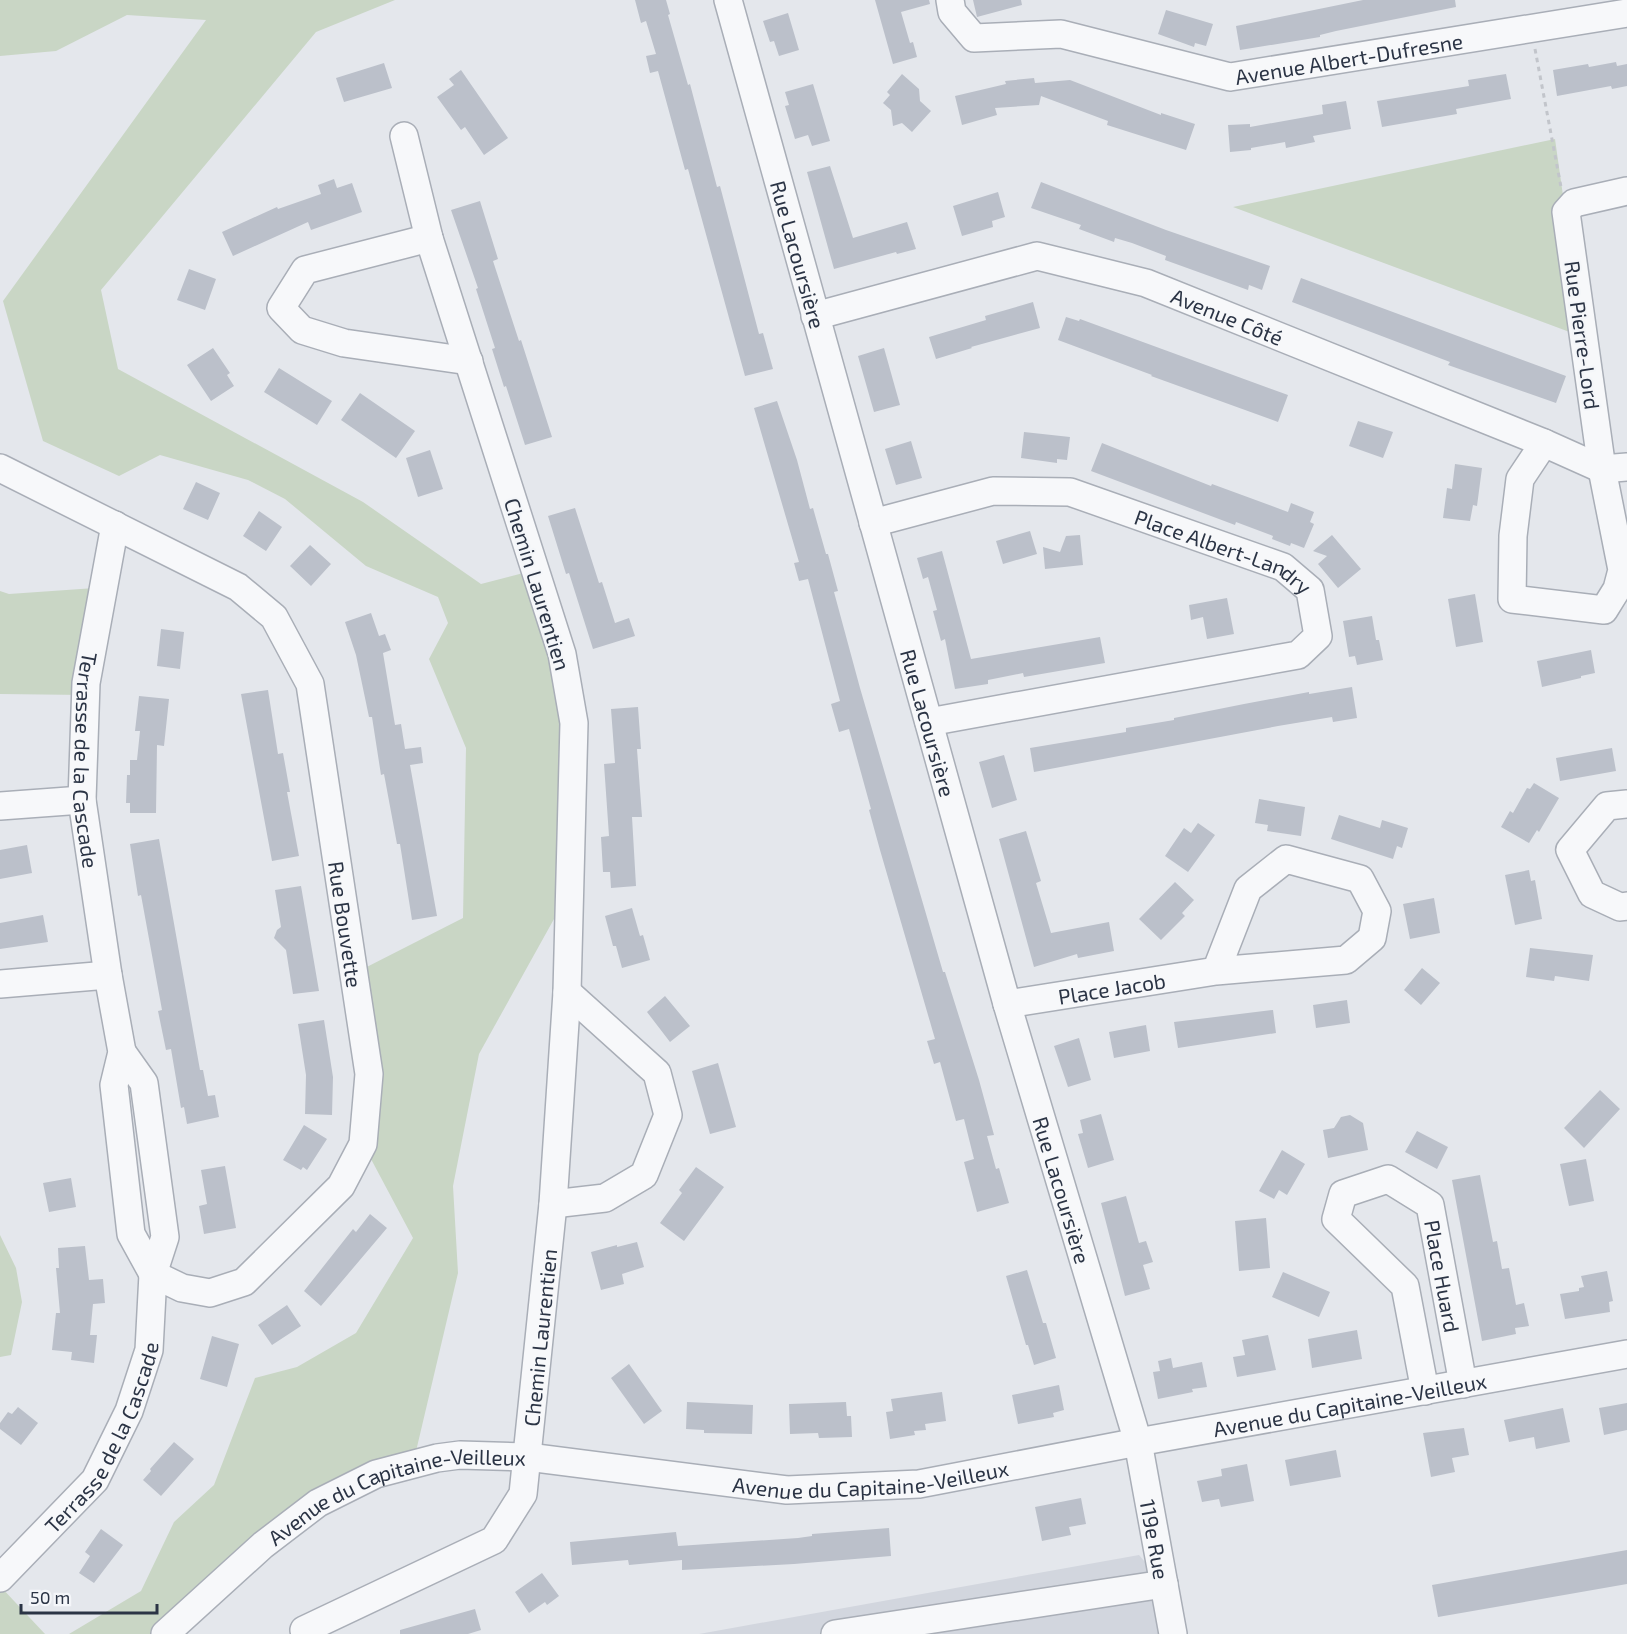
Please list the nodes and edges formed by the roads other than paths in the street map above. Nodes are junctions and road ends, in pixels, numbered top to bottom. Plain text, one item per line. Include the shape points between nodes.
1 (728, 0) edge
2 (950, 0) edge
3 (1627, 13) edge
4 (404, 136) dead end
5 (1627, 191) edge
6 (429, 238) junction
7 (815, 316) junction
8 (469, 361) junction
9 (1544, 443) junction
10 (0, 468) edge
11 (1614, 468) edge
12 (873, 523) junction
13 (115, 525) junction
14 (929, 722) junction
15 (82, 800) junction
16 (1627, 804) edge
17 (0, 806) edge
18 (1627, 906) edge
19 (1216, 971) junction
20 (108, 975) junction
21 (0, 984) edge
22 (567, 992) junction
23 (1007, 1004) junction
24 (553, 1204) junction
25 (153, 1274) junction
26 (1627, 1354) edge
27 (1463, 1384) junction
28 (1425, 1391) junction
29 (1138, 1442) junction
30 (528, 1457) junction
31 (0, 1578) edge
32 (1164, 1584) junction
33 (304, 1630) dead end
34 (165, 1634) edge
35 (835, 1634) edge
36 (1173, 1634) edge

1 - 7 street, Rue Lacoursière
2 - 3 street, Avenue Albert-Dufresne via 952,12 974,38 1061,34 1230,76
4 - 6 street, Chemin Laurentien
5 - 11 street, Rue Pierre-Lord via 1570,208
6 - 8 street, Chemin Laurentien
6 - 8 street via 304,270 281,308 303,330 344,342
7 - 9 street, Avenue Côté via 1037,256 1146,283
7 - 12 street, Rue Lacoursière
8 - 22 street, Chemin Laurentien via 562,654 574,723
9 - 11 street, Avenue Côté
9 - 11 street, Rue Pierre-Lord via 1520,478 1513,536 1512,599 1605,610 1622,570
10 - 13 street
12 - 14 street, Rue Lacoursière
12 - 14 street, Place Albert-Landry via 993,491 1070,492 1283,567 1311,590 1318,636 1298,655
13 - 15 street, Terrasse de la Cascade via 86,683
13 - 25 street, Rue Bouvette via 238,587 274,617 310,684 369,1074 363,1144 341,1186 244,1282 210,1293 182,1288
14 - 23 street, Rue Lacoursière
15 - 17 street
15 - 20 street, Terrasse de la Cascade
16 - 18 street via 1607,806 1570,850 1592,894 1620,907
19 - 19 street, Place Jacob via 1346,960 1372,938 1377,911 1360,879 1286,860 1248,889
19 - 23 street, Place Jacob
20 - 21 street
20 - 25 street, Terrasse de la Cascade via 122,1052 114,1085 131,1234
22 - 24 street, Chemin Laurentien
22 - 24 street via 657,1073 668,1115 644,1175 605,1198
23 - 29 street, Rue Lacoursière
24 - 30 street, Chemin Laurentien
25 - 31 street, Terrasse de la Cascade via 149,1350 129,1411 95,1480
26 - 27 street, Avenue du Capitaine-Veilleux
27 - 28 street, Avenue du Capitaine-Veilleux
27 - 28 street, Place Huard via 1430,1205 1388,1179 1343,1194 1335,1219 1405,1286
28 - 29 street, Avenue du Capitaine-Veilleux
29 - 30 street, Avenue du Capitaine-Veilleux via 919,1484 787,1490
29 - 32 street, 119e Rue
30 - 33 street, Chemin Laurentien via 523,1494 494,1540
30 - 34 street, Avenue du Capitaine-Veilleux via 437,1458 376,1474 347,1487 289,1523
32 - 35 street
32 - 36 street, 119e Rue

